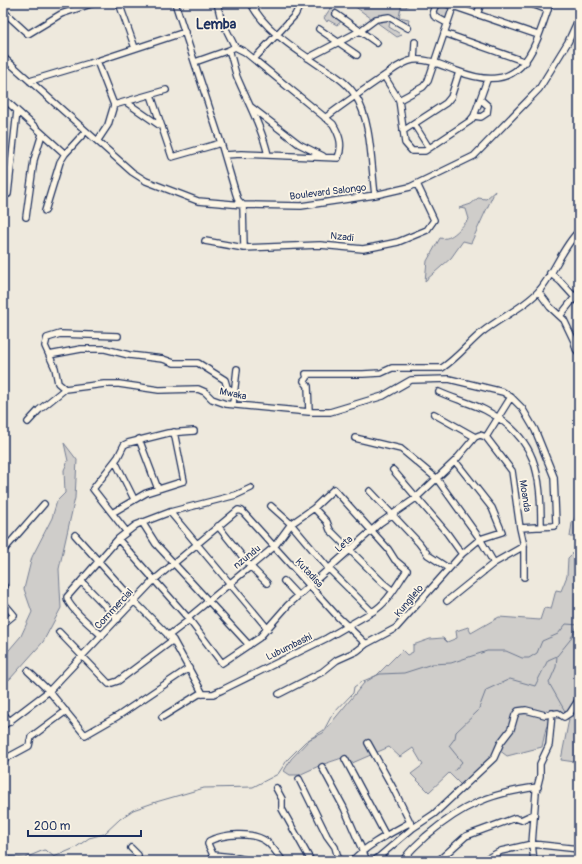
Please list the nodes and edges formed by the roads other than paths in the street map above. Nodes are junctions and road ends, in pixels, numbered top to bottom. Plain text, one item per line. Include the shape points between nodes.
1 (94, 3) edge
2 (119, 3) edge
3 (175, 3) edge
4 (217, 3) edge
5 (251, 3) edge
6 (301, 3) edge
7 (480, 3) edge
8 (529, 3) edge
9 (550, 3) edge
10 (453, 7) junction
11 (548, 10) junction
12 (3, 11) edge
13 (336, 14) dead end
14 (477, 15) junction
15 (579, 18) edge
16 (447, 23) junction
17 (408, 28) dead end
18 (319, 29) dead end
19 (360, 31) junction
20 (185, 32) junction
21 (444, 33) junction
22 (278, 35) junction
23 (538, 35) junction
24 (338, 42) junction
25 (415, 42) dead end
26 (378, 43) dead end
27 (135, 48) junction
28 (232, 48) junction
29 (357, 55) dead end
30 (3, 57) edge
31 (308, 58) junction
32 (254, 59) junction
33 (414, 60) junction
34 (97, 61) junction
35 (195, 62) junction
36 (433, 62) junction
37 (526, 62) junction
38 (459, 72) junction
39 (384, 76) junction
40 (487, 80) junction
41 (30, 81) junction
42 (166, 90) dead end
43 (355, 94) junction
44 (151, 95) junction
45 (3, 98) edge
46 (480, 99) junction
47 (399, 100) junction
48 (126, 102) junction
49 (114, 105) junction
50 (251, 107) junction
51 (17, 111) junction
52 (474, 116) junction
53 (324, 118) junction
54 (414, 124) junction
55 (162, 127) junction
56 (86, 131) junction
57 (403, 131) junction
58 (42, 134) junction
59 (98, 140) junction
60 (221, 143) junction
61 (429, 148) junction
62 (65, 154) junction
63 (225, 155) junction
64 (268, 155) junction
65 (325, 157) junction
66 (417, 184) junction
67 (8, 194) dead end
68 (375, 195) junction
69 (243, 205) junction
70 (45, 211) dead end
71 (26, 217) dead end
72 (577, 233) edge
73 (205, 241) dead end
74 (244, 248) junction
75 (550, 273) junction
76 (538, 292) junction
77 (579, 292) edge
78 (577, 300) edge
79 (560, 316) junction
80 (118, 336) dead end
81 (579, 352) edge
82 (49, 356) junction
83 (436, 367) junction
84 (237, 369) dead end
85 (437, 378) junction
86 (420, 379) junction
87 (65, 389) junction
88 (440, 392) dead end
89 (234, 393) junction
90 (511, 397) junction
91 (234, 404) junction
92 (308, 412) junction
93 (434, 414) dead end
94 (498, 418) junction
95 (28, 422) dead end
96 (194, 431) dead end
97 (174, 432) junction
98 (475, 437) junction
99 (486, 437) junction
100 (355, 438) dead end
101 (139, 439) junction
102 (115, 461) junction
103 (456, 461) junction
104 (393, 470) dead end
105 (436, 479) junction
106 (251, 488) dead end
107 (158, 489) junction
108 (370, 491) dead end
109 (416, 498) junction
110 (134, 499) junction
111 (44, 504) dead end
112 (271, 506) dead end
113 (314, 508) junction
114 (242, 511) joint
115 (170, 512) junction
116 (112, 513) junction
117 (393, 515) junction
118 (142, 522) junction
119 (291, 524) junction
120 (218, 526) junction
121 (541, 526) junction
122 (520, 528) junction
123 (126, 531) junction
124 (371, 531) junction
125 (75, 535) dead end
126 (118, 539) junction
127 (480, 539) junction
128 (196, 545) junction
129 (524, 546) junction
130 (274, 547) junction
131 (351, 550) junction
132 (3, 551) edge
133 (462, 554) junction
134 (99, 560) junction
135 (494, 563) junction
136 (174, 564) junction
137 (250, 566) junction
138 (448, 568) junction
139 (329, 569) junction
140 (524, 577) dead end
141 (154, 580) junction
142 (81, 581) junction
143 (284, 581) dead end
144 (228, 583) junction
145 (267, 583) dead end
146 (310, 586) junction
147 (393, 591) junction
148 (298, 596) junction
149 (134, 601) junction
150 (207, 601) junction
151 (447, 601) dead end
152 (3, 602) edge
153 (372, 612) junction
154 (188, 618) junction
155 (118, 619) junction
156 (3, 624) edge
157 (347, 627) junction
158 (268, 629) junction
159 (59, 632) dead end
160 (102, 636) junction
161 (170, 638) junction
162 (366, 644) junction
163 (249, 646) junction
164 (83, 656) junction
165 (189, 668) junction
166 (28, 671) dead end
167 (49, 691) junction
168 (203, 694) junction
169 (279, 694) dead end
170 (579, 699) edge
171 (66, 711) junction
172 (552, 713) junction
173 (3, 714) edge
174 (162, 717) dead end
175 (10, 722) junction
176 (3, 726) edge
177 (368, 742) dead end
178 (345, 759) dead end
179 (3, 760) edge
180 (322, 767) dead end
181 (299, 779) dead end
182 (538, 787) junction
183 (276, 788) dead end
184 (534, 814) junction
185 (409, 823) junction
186 (413, 828) junction
187 (386, 836) junction
188 (532, 844) junction
189 (131, 848) dead end
190 (362, 850) junction
191 (579, 850) edge
192 (134, 861) edge
193 (250, 861) edge
194 (283, 861) edge
195 (311, 861) edge
196 (339, 861) edge
197 (352, 861) edge
198 (367, 861) edge
199 (374, 861) edge
200 (403, 861) edge
201 (438, 861) edge
202 (482, 861) edge
203 (534, 861) edge

1 - 12 street via 61,14 28,34
2 - 27 street
3 - 20 street
4 - 28 street via 221,20 233,40
5 - 22 street via 255,11
6 - 22 street via 295,15
7 - 14 street
8 - 11 street
9 - 11 street
10 - 14 street
10 - 16 street
10 - 16 street via 444,3 436,4 434,7 434,16
11 - 23 street
13 - 19 street
14 - 23 street
15 - 66 street, Boulevard Salongo via 568,42 539,89 517,112 474,156
16 - 21 street
17 - 19 street via 389,17 383,17
18 - 24 street
19 - 24 street
19 - 26 street
20 - 27 street
20 - 35 street
21 - 36 street
21 - 37 street
22 - 31 street
22 - 32 street
23 - 37 street
24 - 29 street
24 - 31 street
25 - 33 street
27 - 34 street
28 - 32 street via 245,52
28 - 35 street
28 - 50 street via 237,76
30 - 41 street, Boulevard Salongo
31 - 43 street via 337,77
32 - 53 street
33 - 36 street
33 - 39 street via 404,63
34 - 41 street
34 - 49 street
35 - 60 street
36 - 38 street
36 - 47 street via 426,84
37 - 40 street via 503,78
38 - 40 street
38 - 54 street via 449,100
39 - 43 street
39 - 47 street
40 - 46 street
41 - 56 street, Boulevard Salongo
42 - 44 street
43 - 53 street
43 - 68 street via 367,123
44 - 48 street
44 - 55 street
45 - 51 street
46 - 52 street
46 - 52 street via 488,106 487,113 481,118
47 - 57 street
48 - 49 street
48 - 55 street
49 - 59 street via 108,125
50 - 64 street
50 - 65 street via 299,144
51 - 58 street
51 - 67 street
52 - 61 street
53 - 65 street via 333,124 341,146 338,158
54 - 57 street
54 - 61 street
55 - 60 street via 172,157
56 - 59 street, Boulevard Salongo
56 - 62 street
57 - 61 street via 405,143 412,152 421,152
58 - 62 street
58 - 71 street via 34,160
59 - 69 street, Boulevard Salongo via 132,172 146,181 202,202
60 - 63 street
62 - 70 street via 60,162
63 - 64 street
63 - 69 street via 238,200
64 - 65 street
66 - 68 street, Boulevard Salongo
66 - 74 street, Nzadi via 434,220 427,230 398,242 363,249 325,244
68 - 69 street, Boulevard Salongo via 301,206
69 - 74 street
72 - 75 street
73 - 74 street
75 - 76 street
75 - 78 street
76 - 79 street
76 - 83 street via 482,332 448,364 442,368
77 - 78 street
78 - 79 street
79 - 81 street
80 - 82 street via 54,335 46,340 45,346
82 - 87 street via 58,383
82 - 89 street via 81,349 99,349 174,363 198,363 225,380
83 - 85 street
83 - 86 street via 429,377
83 - 92 street via 392,368 381,373 363,374 306,374 307,378 304,381 308,386
84 - 89 street
85 - 86 street
85 - 90 street via 503,392
86 - 92 street, Mwaka via 411,380 383,396 344,409
87 - 91 street, Mwaka via 119,384 159,390 198,389 212,399
87 - 95 street
88 - 94 street via 486,410
89 - 91 street
90 - 94 street
90 - 121 street via 522,408 535,430 554,477 556,523 554,526
91 - 92 street, Mwaka
93 - 98 street
94 - 99 street
94 - 121 street via 511,426 533,459 540,485
96 - 97 street
97 - 101 street
97 - 107 street via 184,481
98 - 99 street
98 - 103 street, Leta
99 - 122 street, Moanda via 512,472
100 - 105 street via 401,449
101 - 102 street via 124,445
101 - 107 street
102 - 110 street
102 - 116 street via 93,489
103 - 105 street, Leta
103 - 127 street, Kungilelo via 492,508 502,532
104 - 109 street
105 - 109 street, Leta
105 - 127 street
106 - 115 street via 236,495
107 - 110 street
108 - 117 street
109 - 117 street, Leta
109 - 133 street
110 - 116 street
111 - 132 street
112 - 119 street
113 - 119 street, nzundu
113 - 124 street, nzundu via 334,489
113 - 131 street via 330,530
114 - 120 street, Commercial via 238,510
114 - 130 street, Kutadisa
115 - 118 street
115 - 128 street
116 - 123 street
117 - 124 street, Leta
117 - 138 street via 425,552
118 - 123 street
118 - 136 street
119 - 130 street, nzundu
119 - 139 street
120 - 128 street, Commercial
120 - 137 street
121 - 122 street
122 - 129 street, Moanda
123 - 126 street
124 - 131 street, Leta
124 - 147 street, Lubumbashi via 395,560 407,570
125 - 134 street
126 - 134 street
126 - 141 street
127 - 133 street, Kungilelo
127 - 135 street
128 - 136 street, Commercial
128 - 144 street
129 - 135 street
129 - 140 street, Moanda
130 - 137 street, nzundu
130 - 146 street, Kutadisa
131 - 139 street, Leta
131 - 147 street
133 - 138 street, Kungilelo
134 - 142 street
134 - 149 street
135 - 151 street
136 - 141 street, Commercial
136 - 150 street
137 - 144 street, nzundu
137 - 145 street
138 - 162 street, Kungilelo via 402,624
139 - 146 street, Leta
139 - 153 street
141 - 149 street, Commercial
141 - 154 street
142 - 155 street
142 - 160 street via 68,596 68,602
143 - 148 street
144 - 150 street, nzundu
144 - 158 street
146 - 148 street, Leta
146 - 157 street, Kutadisa
147 - 153 street, Lubumbashi
148 - 158 street, Leta
149 - 155 street, Commercial
149 - 161 street
150 - 154 street, nzundu
150 - 163 street
152 - 156 street via 14,615
153 - 157 street, Lubumbashi
154 - 161 street, nzundu via 189,620
154 - 163 street, Leta via 222,663
155 - 160 street, Commercial
157 - 162 street, Kutadisa
157 - 168 street, Lubumbashi via 222,690 213,694
158 - 163 street, Leta
159 - 164 street
160 - 164 street, Commercial
161 - 164 street, nzundu via 118,681 109,684
161 - 165 street
162 - 169 street, Kungilelo via 337,660 322,672
164 - 167 street, Commercial
165 - 168 street
165 - 171 street via 85,735
166 - 167 street
167 - 171 street
167 - 175 street, Commercial
168 - 174 street, Lubumbashi
170 - 172 street via 568,715
171 - 179 street via 31,737 30,746
172 - 182 street via 551,736 540,764
172 - 186 street via 545,715 526,710 518,711 494,758 434,814
173 - 175 street
175 - 176 street, Commercial
177 - 185 street
178 - 187 street
180 - 190 street via 344,808
181 - 196 street via 335,847
182 - 184 street
182 - 200 street via 500,793 462,809 417,845
183 - 195 street via 282,799 282,809
184 - 188 street
184 - 201 street via 466,836
185 - 186 street
185 - 187 street
186 - 199 street
187 - 190 street
188 - 191 street
188 - 202 street via 501,851
188 - 203 street
189 - 192 street via 138,855 138,859
190 - 197 street
190 - 198 street
193 - 194 street via 213,855 209,841 230,836 256,837 266,842

